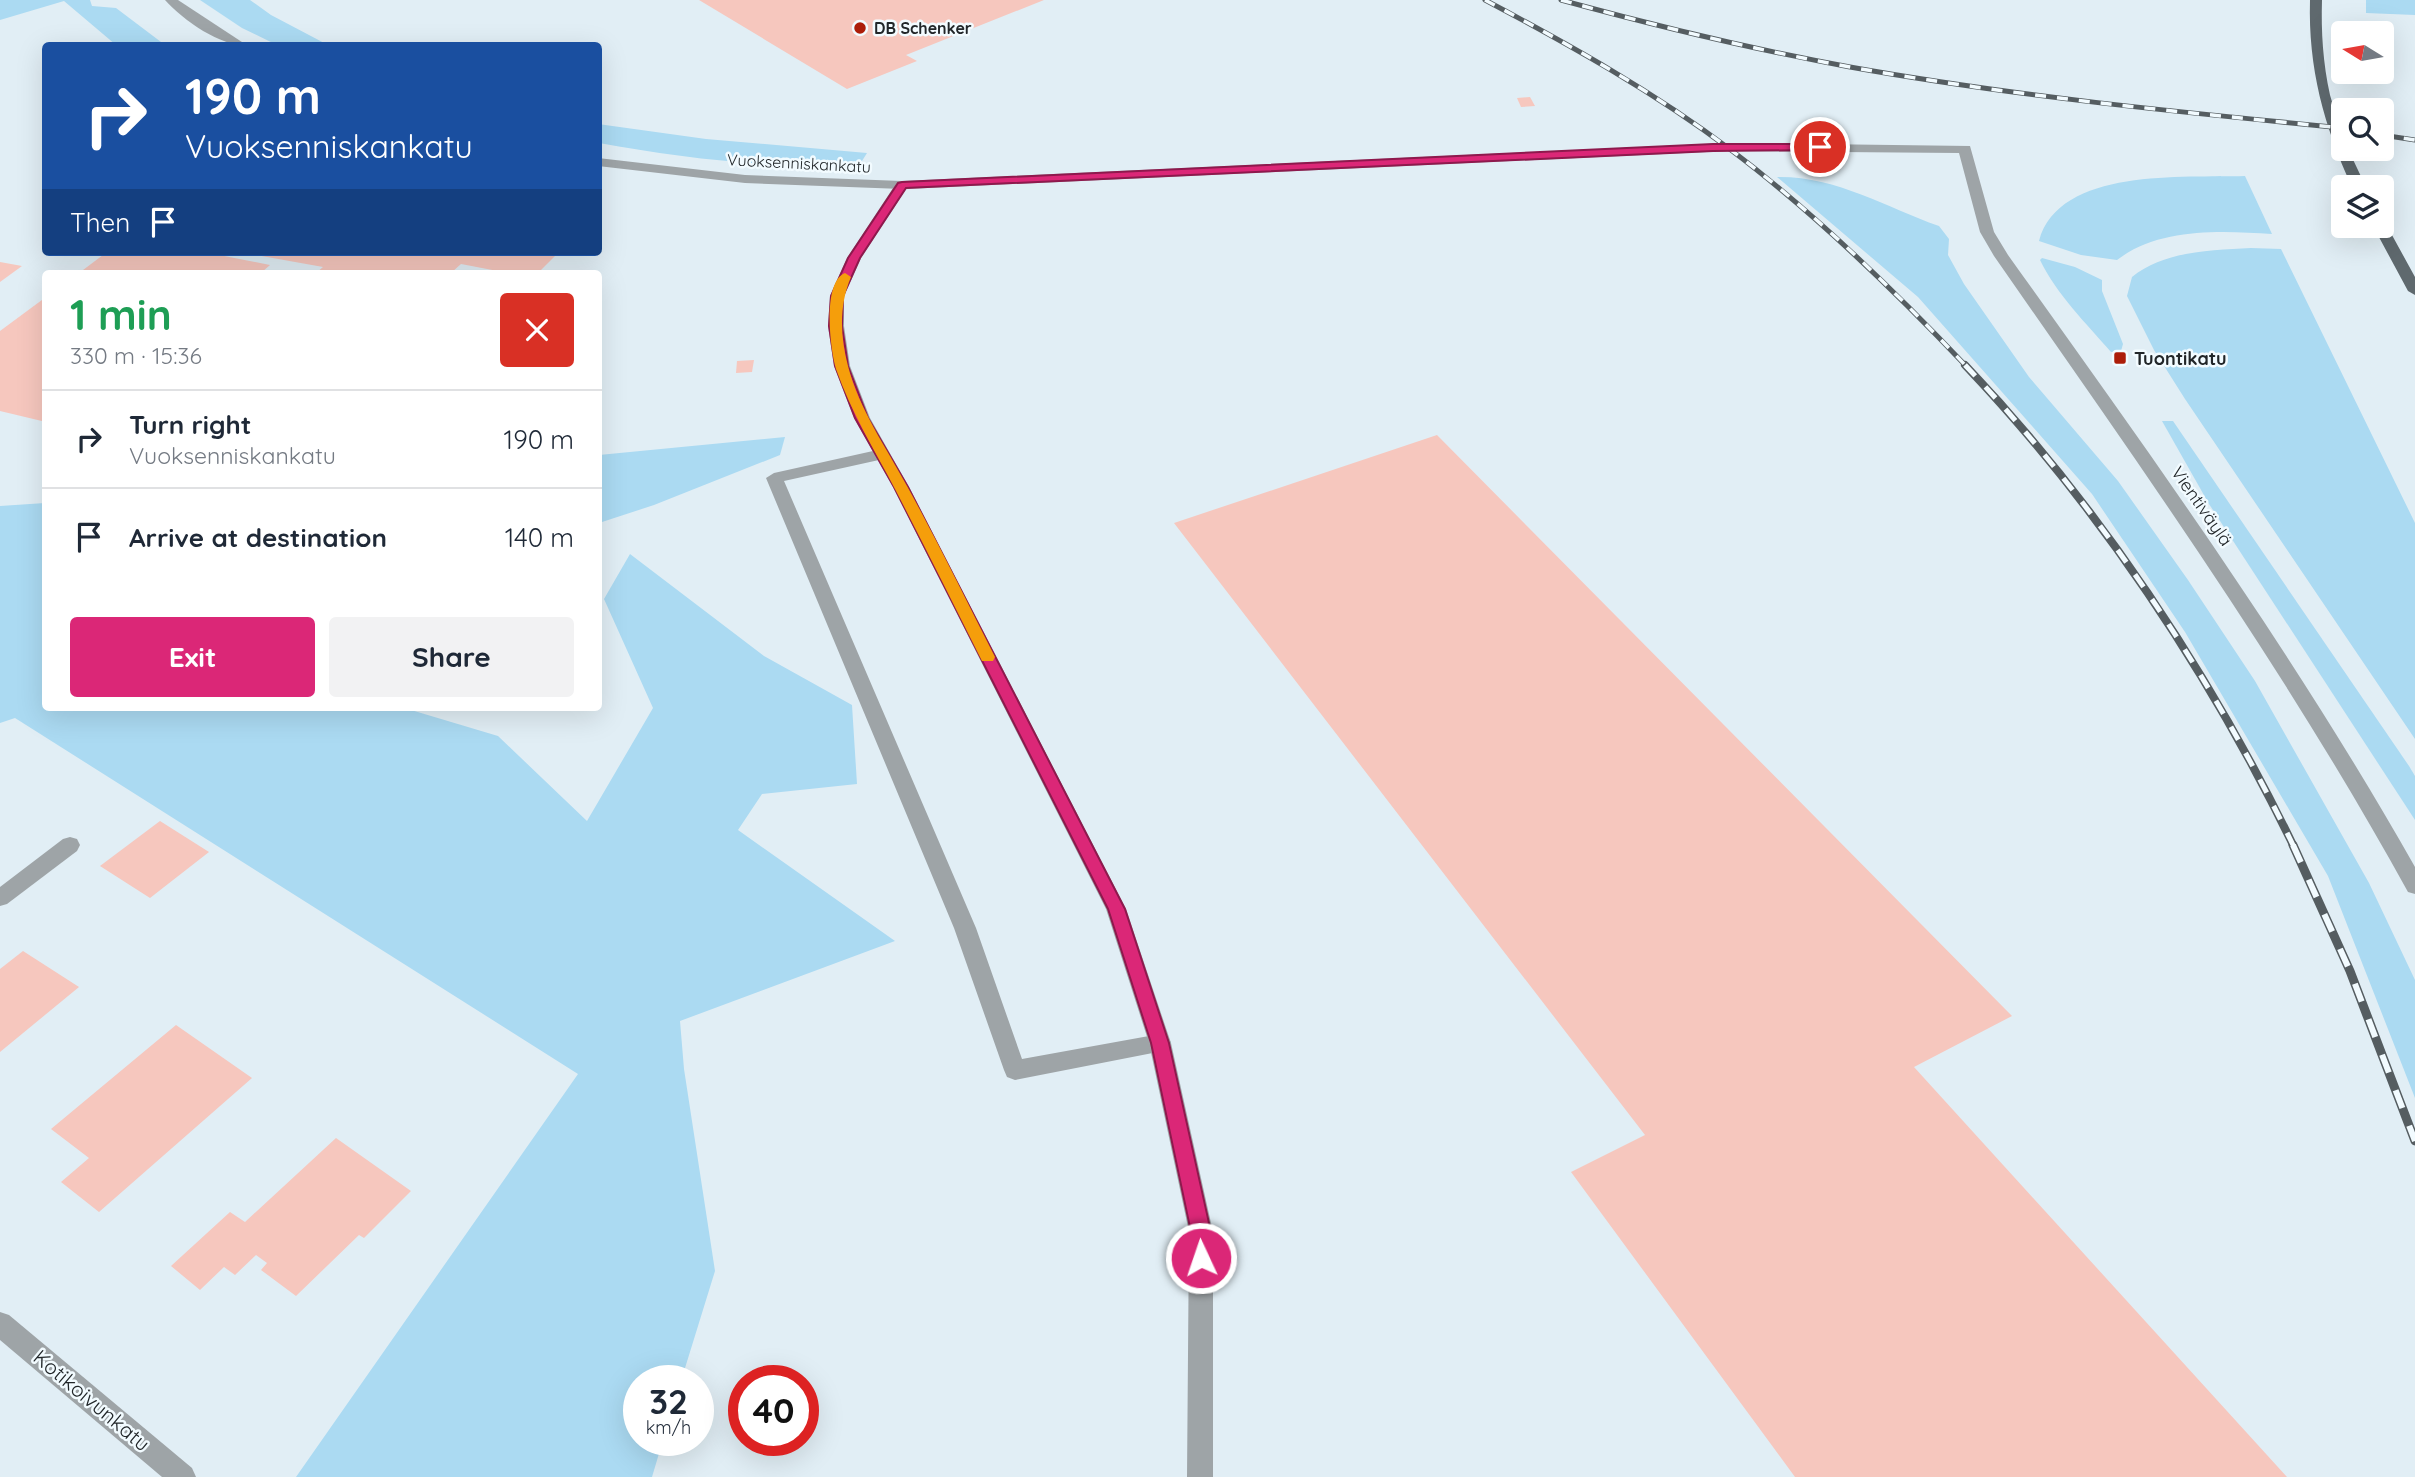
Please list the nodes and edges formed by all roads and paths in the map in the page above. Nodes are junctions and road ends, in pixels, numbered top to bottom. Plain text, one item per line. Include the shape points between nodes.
1 (171, 0) edge
2 (2316, 0) edge
3 (235, 42) edge
4 (1965, 149) joint
5 (602, 162) edge
6 (2354, 175) edge
7 (902, 185) junction
8 (2386, 238) edge
9 (2415, 291) edge
10 (882, 454) junction
11 (70, 845) dead end
12 (2415, 886) edge
13 (0, 898) edge
14 (1160, 1043) junction
15 (0, 1324) edge
16 (183, 1477) edge
17 (1199, 1477) edge

1 - 3 street
2 - 6 main road via 2316,63 2322,91
4 - 7 street, Vuoksenniskankatu via 1728,147
4 - 12 street, Vientiväylä via 1987,232 2001,256 2202,541 2300,690
5 - 7 street, Vuoksenniskankatu via 745,179
7 - 10 street via 854,258 837,296 842,366
8 - 9 main road
10 - 14 street via 1116,909
10 - 14 street via 774,478 965,928 1015,1070
11 - 13 street
14 - 17 street via 1201,1232
15 - 16 street, Kotikoivunkatu

